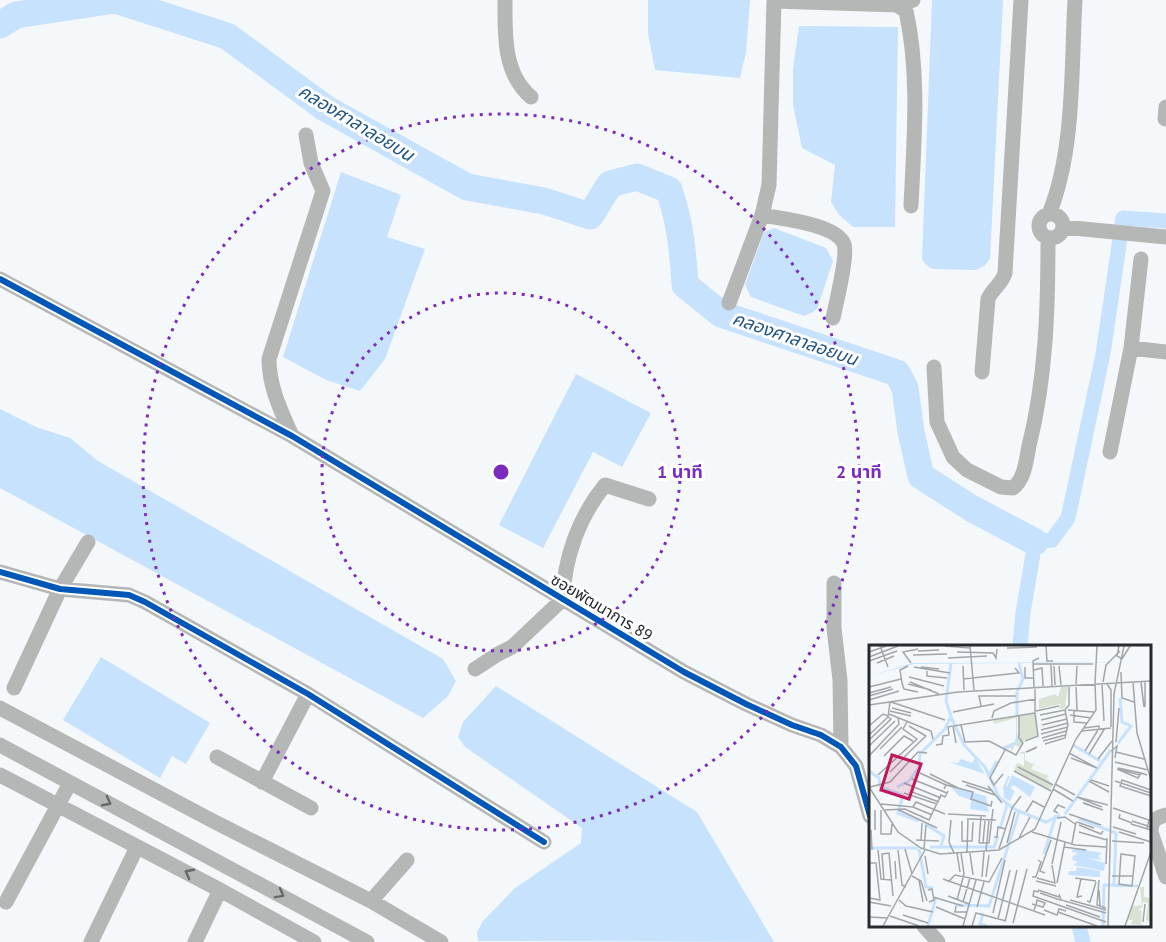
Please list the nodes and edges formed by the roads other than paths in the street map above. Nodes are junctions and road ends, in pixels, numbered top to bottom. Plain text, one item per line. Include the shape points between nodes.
1 (505, 0) edge
2 (774, 0) edge
3 (913, 0) edge
4 (1021, 0) edge
5 (1076, 0) edge
6 (897, 4) junction
7 (531, 97) dead end
8 (306, 135) dead end
9 (911, 206) dead end
10 (1049, 214) junction
11 (762, 215) junction
12 (1070, 228) junction
13 (1166, 237) edge
14 (1048, 239) junction
15 (1141, 259) dead end
16 (0, 279) edge
17 (729, 303) dead end
18 (833, 318) dead end
19 (1131, 348) junction
20 (1166, 352) edge
21 (934, 367) dead end
22 (982, 372) dead end
23 (292, 436) junction
24 (1110, 453) dead end
25 (649, 499) dead end
26 (88, 542) dead end
27 (0, 572) edge
28 (834, 583) dead end
29 (60, 589) junction
30 (563, 599) junction
31 (476, 669) dead end
32 (14, 688) dead end
33 (308, 694) junction
34 (0, 708) edge
35 (0, 745) edge
36 (841, 747) junction
37 (217, 757) dead end
38 (0, 775) edge
39 (262, 782) junction
40 (70, 783) junction
41 (58, 806) junction
42 (311, 808) dead end
43 (869, 812) edge
44 (1166, 815) edge
45 (544, 842) dead end
46 (137, 847) junction
47 (407, 860) dead end
48 (1166, 877) edge
49 (220, 890) junction
50 (371, 901) junction
51 (6, 902) dead end
52 (925, 927) edge
53 (91, 942) edge
54 (195, 942) edge
55 (312, 942) edge
56 (367, 942) edge
57 (441, 942) edge
58 (938, 942) edge

1 - 7 street via 511,68 520,87
2 - 6 street
2 - 11 street via 769,185
3 - 6 street
4 - 22 street via 1005,273 988,299
5 - 10 street via 1065,157
6 - 9 street via 906,11 910,29 915,103
8 - 23 street via 311,163 323,191 269,359 276,398
10 - 12 street via 1059,217
10 - 14 street via 1038,223 1040,233
11 - 17 street
11 - 18 street via 828,229 840,237 845,251
12 - 13 street
12 - 14 street
14 - 21 street via 1043,373 1021,481 1013,488 1001,487 967,470 952,457 937,422
15 - 19 street
16 - 23 street, ซอยพัฒนาการ 89
19 - 20 street
19 - 24 street
23 - 30 street, ซอยพัฒนาการ 89
25 - 30 street via 605,485 594,499 568,558
26 - 29 street
27 - 29 street
28 - 36 street
29 - 32 street
29 - 33 street via 129,595
30 - 31 street via 512,647
30 - 36 street, ซอยพัฒนาการ 89 via 684,672
33 - 39 street
33 - 45 street
34 - 50 street
35 - 40 street
36 - 43 street, ซอยพัฒนาการ 89 via 856,766
37 - 39 street
38 - 41 street
39 - 42 street
40 - 41 street
40 -> 56 street
41 - 46 street
41 - 51 street
44 - 48 street via 1156,819 1151,832
49 -> 46 street
46 - 53 street
47 - 50 street
49 - 54 street
49 - 55 street
50 - 57 street
52 - 58 street

